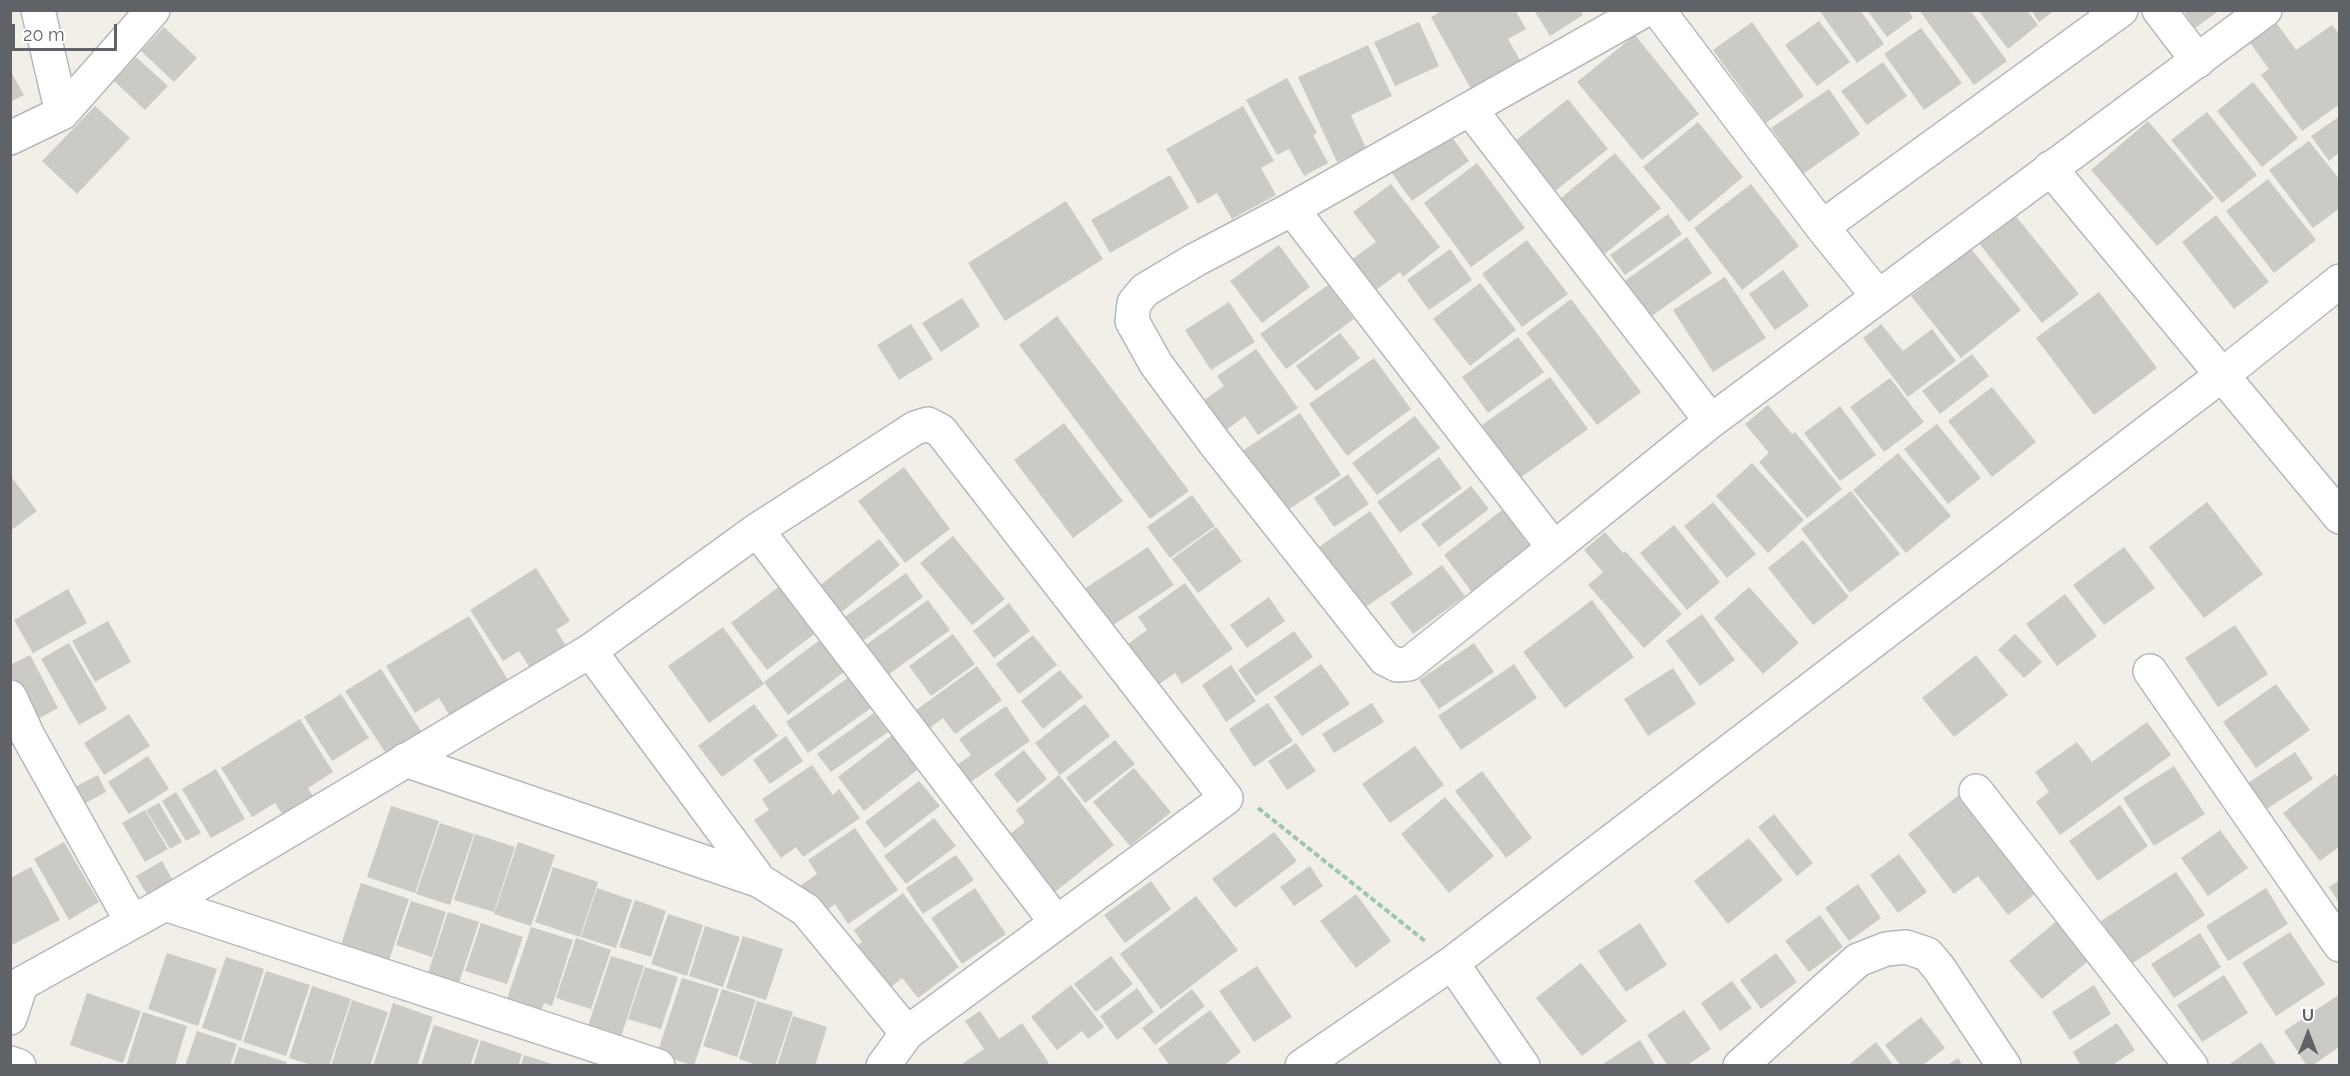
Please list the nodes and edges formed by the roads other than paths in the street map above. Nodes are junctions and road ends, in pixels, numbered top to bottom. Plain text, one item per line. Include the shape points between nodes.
1 (38, 10) edge
2 (153, 10) edge
3 (1645, 10) edge
4 (1658, 10) edge
5 (2121, 10) edge
6 (2159, 10) edge
7 (2265, 10) edge
8 (2198, 61) junction
9 (1470, 109) junction
10 (62, 113) junction
11 (10, 138) edge
12 (2050, 168) junction
13 (1292, 209) junction
14 (1822, 227) junction
15 (2340, 281) edge
16 (1877, 295) junction
17 (2221, 375) junction
18 (1711, 421) junction
19 (2340, 518) edge
20 (757, 530) junction
21 (1554, 548) junction
22 (590, 651) junction
23 (2150, 671) dead end
24 (10, 697) edge
25 (19, 741) edge
26 (405, 760) junction
27 (1976, 791) dead end
28 (760, 881) junction
29 (165, 904) junction
30 (132, 922) junction
31 (1056, 922) junction
32 (2340, 945) edge
33 (1452, 963) junction
34 (16, 987) edge
35 (10, 1018) edge
36 (907, 1033) junction
37 (10, 1063) edge
38 (19, 1065) edge
39 (658, 1065) edge
40 (883, 1065) edge
41 (1302, 1065) edge
42 (1524, 1065) edge
43 (1740, 1065) edge
44 (2004, 1065) edge
45 (2191, 1065) edge

1 - 10 street
2 - 10 street
3 - 9 street
4 - 14 street
5 - 14 street
6 - 8 street
7 - 8 street
8 - 12 street
9 - 13 street
9 - 18 street
10 - 11 street
12 - 16 street
12 - 17 street
13 - 21 street
13 - 21 street via 1195,260 1145,290 1134,303 1132,321 1156,364 1214,442 1385,659 1396,665 1410,664
14 - 16 street
15 - 17 street
16 - 18 street
17 - 19 street
17 - 33 street
18 - 21 street
20 - 22 street
20 - 31 street
20 - 31 street via 915,428 928,424 941,431 1226,798
22 - 26 street
22 - 28 street
23 - 32 street
24 - 25 street
25 - 30 street
26 - 28 street
26 - 29 street
27 - 45 street
28 - 36 street via 806,910
29 - 30 street
29 - 39 street
30 - 34 street
31 - 36 street
33 - 41 street
33 - 42 street
34 - 35 street
36 - 40 street
37 - 38 street
43 - 44 street via 1858,960 1886,949 1906,947 1927,954 1940,968

